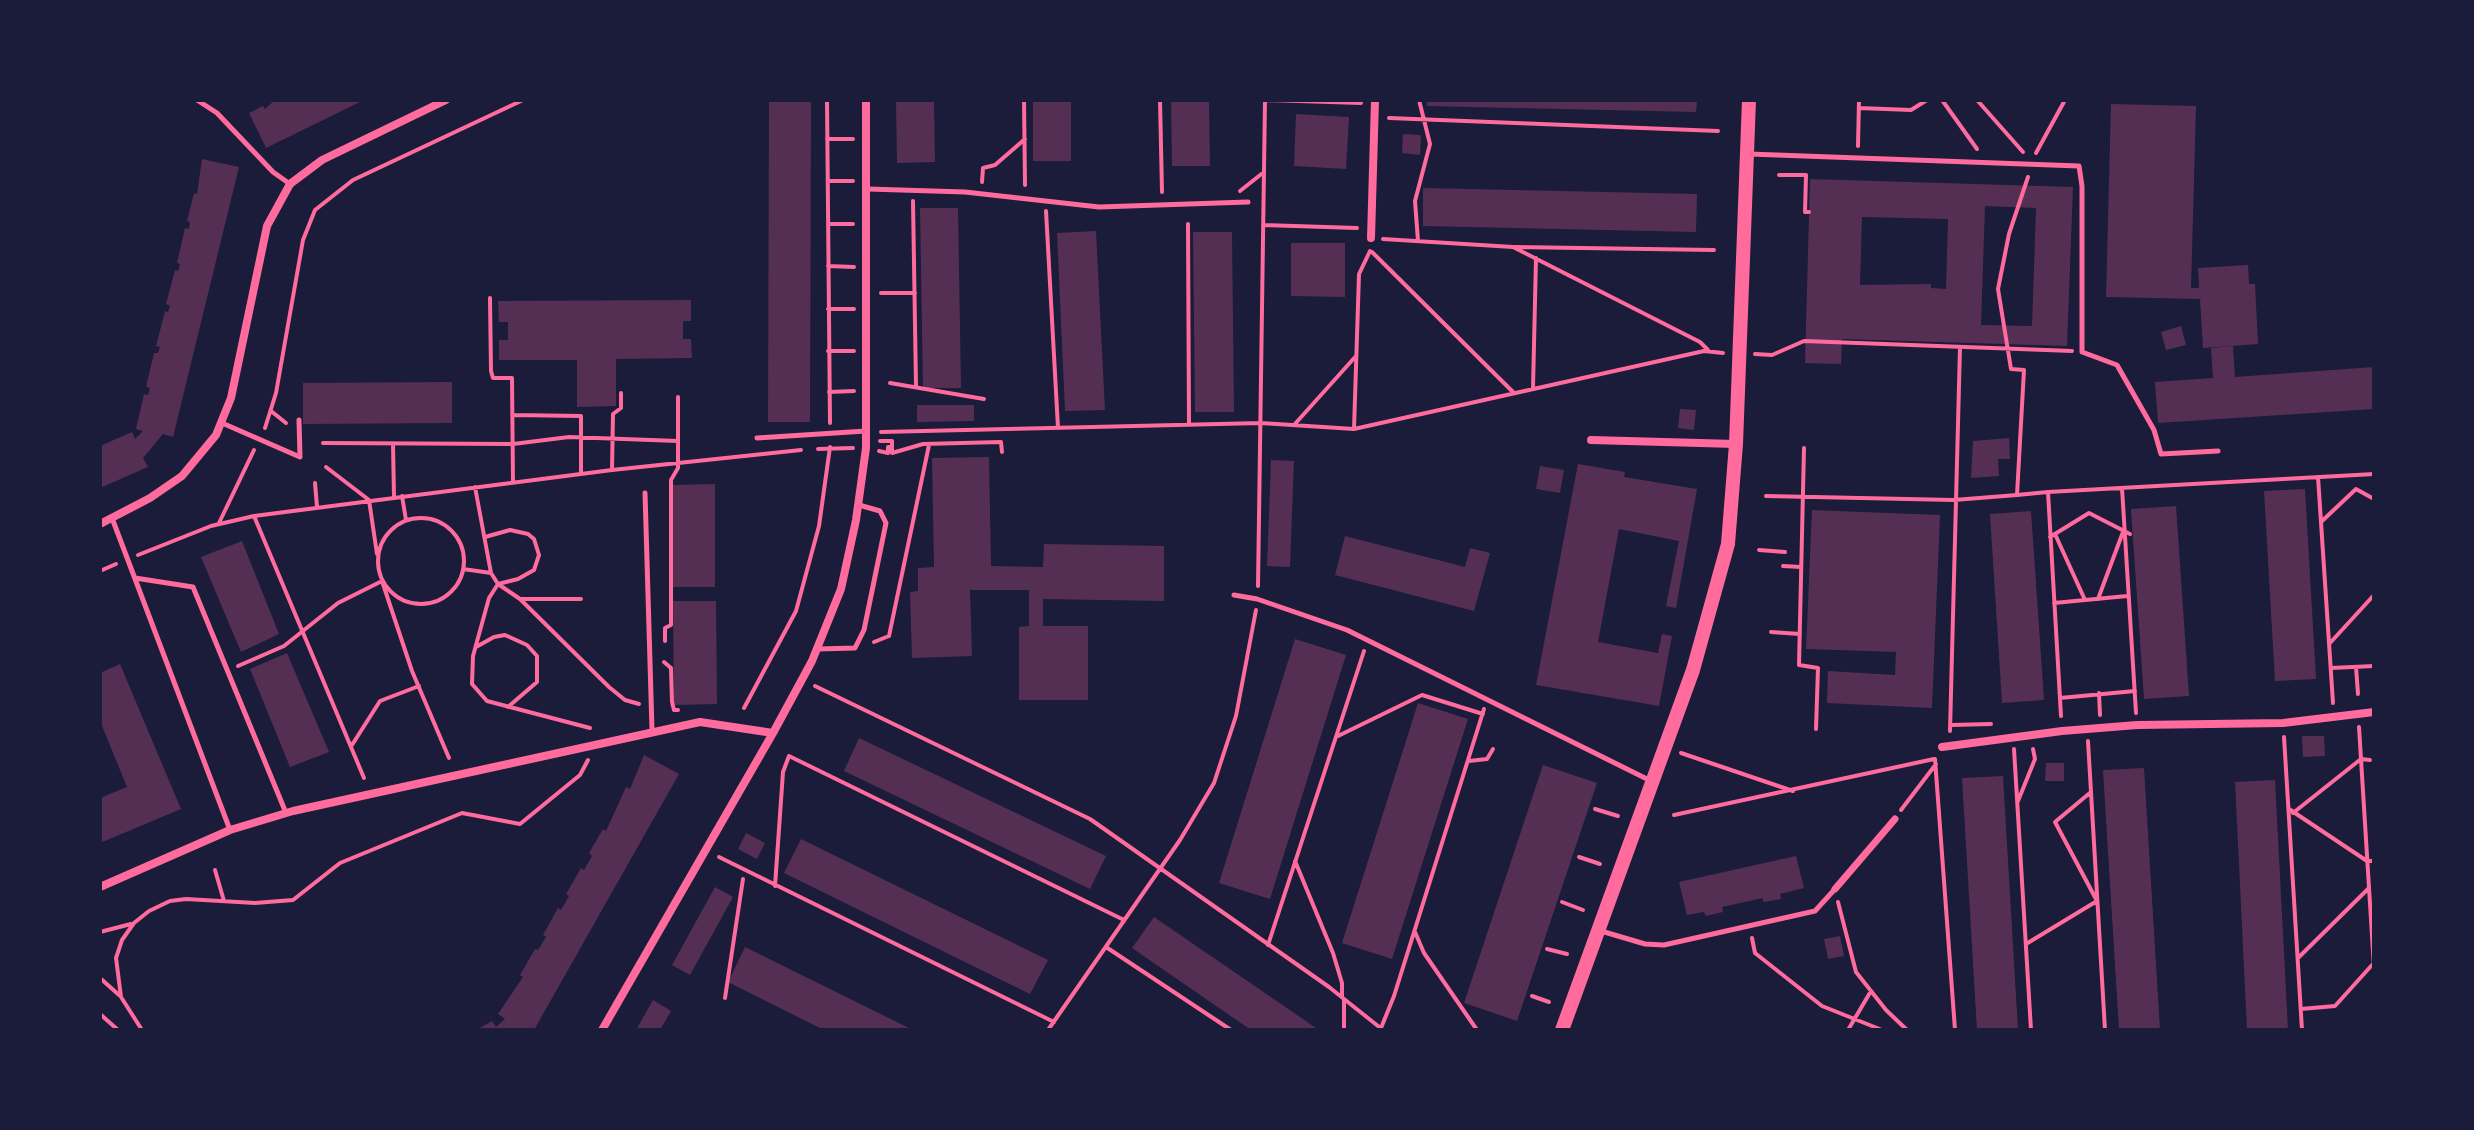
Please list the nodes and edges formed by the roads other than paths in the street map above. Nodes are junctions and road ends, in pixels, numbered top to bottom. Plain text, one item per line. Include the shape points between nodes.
1 (197, 100) edge
2 (446, 100) edge
3 (866, 100) edge
4 (1749, 100) edge
5 (1375, 102) edge
6 (1747, 154) junction
7 (290, 184) junction
8 (868, 185) junction
9 (1248, 202) dead end
10 (1371, 233) road end
11 (299, 420) dead end
12 (222, 423) junction
13 (867, 431) junction
14 (757, 438) dead end
15 (1591, 440) dead end
16 (1736, 444) junction
17 (2218, 451) dead end
18 (645, 493) dead end
19 (859, 505) junction
20 (112, 518) junction
21 (100, 524) edge
22 (135, 578) junction
23 (1234, 595) dead end
24 (817, 649) junction
25 (2374, 712) edge
26 (652, 730) junction
27 (773, 733) junction
28 (1942, 747) road end
29 (1652, 782) junction
30 (286, 813) junction
31 (1895, 819) road end
32 (230, 830) junction
33 (100, 887) edge
34 (1835, 889) joint
35 (1596, 930) junction
36 (1564, 1027) edge
37 (602, 1030) edge

1 - 7 lane
2 - 7 street via 322,160
3 - 8 street
4 - 6 street
5 - 10 street
6 - 16 street
6 - 17 lane via 2079,166 2082,352 2117,365 2154,430 2161,454
7 - 12 street via 261,246
8 - 9 lane via 1099,207
8 - 13 street
11 - 12 lane via 300,457
12 - 20 street via 182,476
13 - 14 lane
13 - 19 street
15 - 16 street
16 - 29 street via 1721,579
18 - 26 lane
19 - 24 street via 841,589
19 - 24 lane via 880,511 886,523 864,630 855,648
20 - 21 street
20 - 22 lane
22 - 30 lane via 193,587
22 - 32 lane
23 - 29 lane via 1368,640
24 - 27 street
25 - 28 street via 2283,723 2062,731
26 - 27 street via 700,722
26 - 30 street
27 - 37 street
29 - 35 street
30 - 32 street
31 - 34 street
32 - 33 street
34 - 35 lane via 1815,911 1664,945
35 - 36 street

